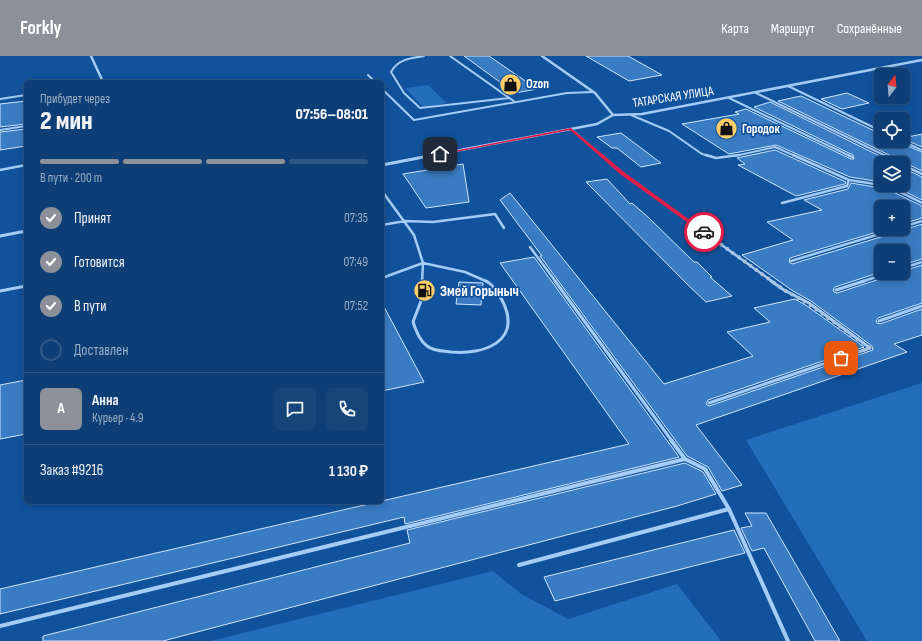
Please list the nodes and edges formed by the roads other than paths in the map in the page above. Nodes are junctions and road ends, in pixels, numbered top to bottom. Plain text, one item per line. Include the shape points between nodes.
1 (91, 56) edge
2 (424, 56) edge
3 (450, 56) edge
4 (542, 56) edge
5 (922, 60) edge
6 (368, 75) dead end
7 (102, 80) edge
8 (373, 80) edge
9 (788, 86) junction
10 (384, 91) edge
11 (593, 92) junction
12 (756, 92) junction
13 (24, 96) edge
14 (509, 98) junction
15 (729, 98) junction
16 (0, 100) edge
17 (515, 102) junction
18 (613, 115) junction
19 (631, 115) junction
20 (24, 126) edge
21 (874, 128) edge
22 (571, 129) junction
23 (0, 130) edge
24 (910, 145) edge
25 (922, 150) edge
26 (886, 156) edge
27 (852, 157) dead end
28 (384, 165) edge
29 (24, 166) edge
30 (910, 168) edge
31 (0, 170) edge
32 (922, 174) edge
33 (849, 180) junction
34 (384, 194) edge
35 (782, 203) dead end
36 (922, 203) edge
37 (404, 221) junction
38 (922, 221) edge
39 (910, 225) edge
40 (384, 226) edge
41 (504, 228) dead end
42 (24, 231) edge
43 (0, 236) edge
44 (874, 236) edge
45 (530, 247) dead end
46 (791, 261) dead end
47 (922, 262) edge
48 (423, 263) junction
49 (910, 266) edge
50 (384, 277) edge
51 (874, 278) edge
52 (24, 286) edge
53 (836, 290) dead end
54 (0, 291) edge
55 (922, 306) edge
56 (879, 320) dead end
57 (709, 403) dead end
58 (685, 459) junction
59 (729, 509) junction
60 (519, 565) dead end
61 (0, 626) edge
62 (788, 641) edge

1 - 7 street
2 - 14 lane via 404,60 392,68 391,72 404,93 420,108
3 - 14 lane
4 - 11 street
5 - 9 street, ТАТАРСКАЯ УЛИЦА
6 - 8 lane
9 - 12 street, ТАТАРСКАЯ УЛИЦА
9 - 21 lane
10 - 17 lane via 414,120
11 - 17 lane via 567,93
11 - 18 street
12 - 15 street, ТАТАРСКАЯ УЛИЦА
12 - 26 lane
13 - 16 lane
14 - 17 lane
15 - 19 street, ТАТАРСКАЯ УЛИЦА
15 - 27 lane
18 - 19 street, ТАТАРСКАЯ УЛИЦА
18 - 22 street, ТАТАРСКАЯ УЛИЦА via 597,124
19 - 33 lane via 669,132 702,154 716,158 731,157 774,147
20 - 23 lane
22 - 28 street, ТАТАРСКАЯ УЛИЦА
22 - 57 lane via 628,178 870,348
24 - 25 lane
29 - 31 lane
30 - 32 lane
33 - 35 lane via 847,186
33 - 36 lane via 888,186
34 - 37 lane
37 - 40 lane
37 - 41 lane via 433,222 495,214
37 - 48 lane via 414,235
38 - 39 lane
42 - 43 street
44 - 46 lane
45 - 58 lane
47 - 49 lane
48 - 48 lane via 421,301 413,322 427,346 469,353 500,343 506,333 508,318 503,301 490,283 478,277
48 - 50 lane
51 - 53 lane
52 - 54 lane
55 - 56 lane
58 - 59 lane via 705,469
58 - 61 lane
59 - 60 lane
59 - 62 lane

